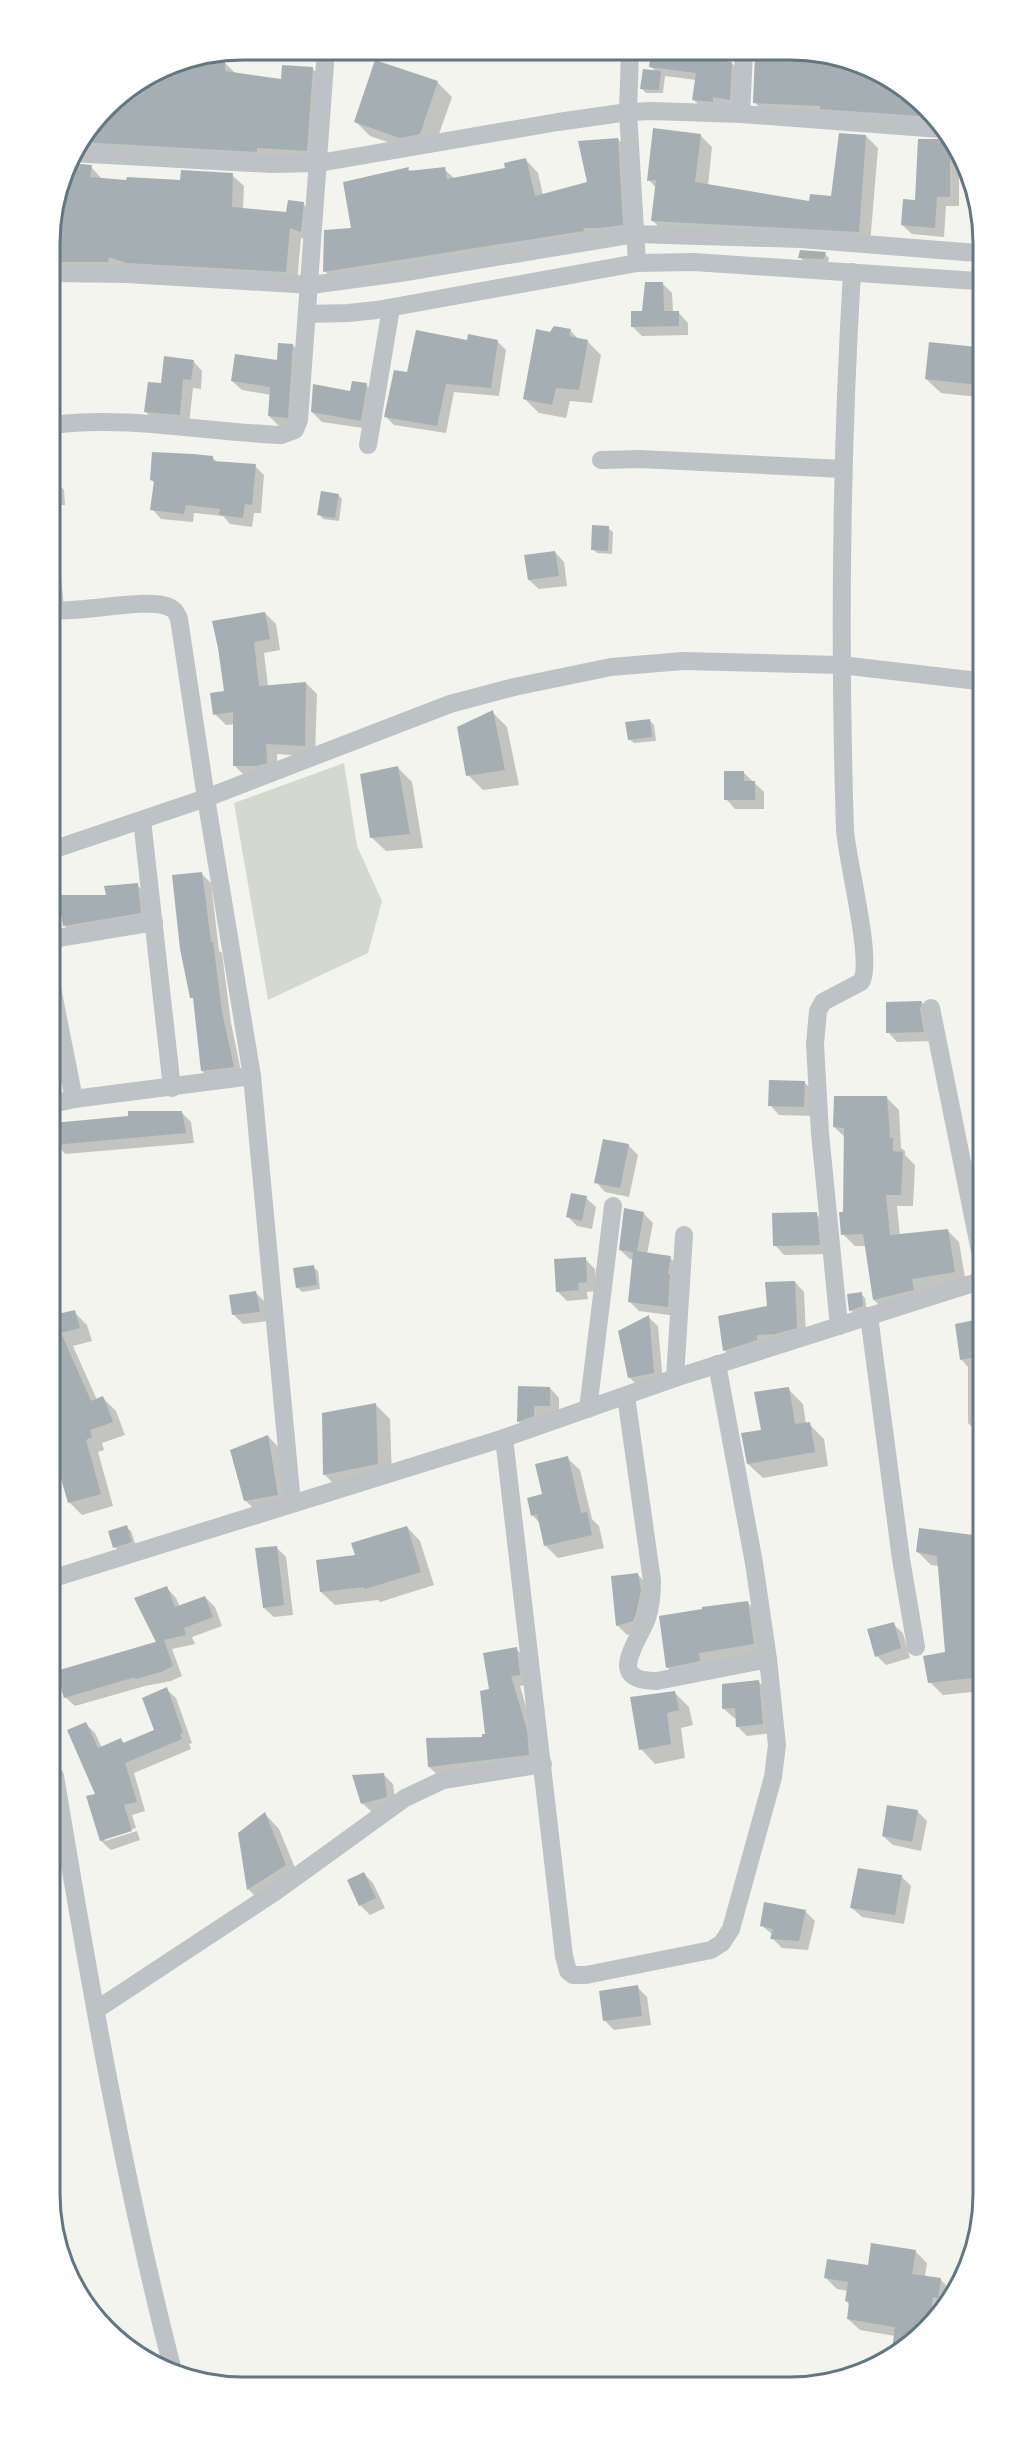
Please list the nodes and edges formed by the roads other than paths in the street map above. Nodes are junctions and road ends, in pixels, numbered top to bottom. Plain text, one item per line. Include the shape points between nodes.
1 (325, 60) edge
2 (630, 60) edge
3 (744, 60) edge
4 (628, 112) junction
5 (741, 114) junction
6 (933, 128) edge
7 (84, 154) edge
8 (319, 163) junction
9 (635, 234) junction
10 (973, 253) edge
11 (637, 264) junction
12 (852, 272) junction
13 (60, 273) edge
14 (973, 281) edge
15 (311, 285) junction
16 (391, 308) junction
17 (308, 314) junction
18 (60, 424) edge
19 (368, 445) dead end
20 (601, 460) dead end
21 (843, 469) junction
22 (60, 610) edge
23 (841, 665) junction
24 (973, 680) edge
25 (206, 798) junction
26 (142, 820) junction
27 (60, 847) edge
28 (154, 922) junction
29 (60, 938) edge
30 (931, 1008) dead end
31 (60, 1028) edge
32 (252, 1076) junction
33 (172, 1088) junction
34 (74, 1099) junction
35 (60, 1102) edge
36 (613, 1206) dead end
37 (973, 1216) edge
38 (684, 1235) dead end
39 (973, 1283) edge
40 (869, 1316) junction
41 (839, 1326) junction
42 (717, 1364) junction
43 (675, 1378) junction
44 (626, 1396) junction
45 (588, 1409) junction
46 (504, 1438) junction
47 (292, 1503) junction
48 (60, 1576) edge
49 (916, 1647) dead end
50 (768, 1659) junction
51 (543, 1764) junction
52 (60, 1805) edge
53 (96, 2010) junction
54 (171, 2362) edge

1 - 8 street
2 - 4 street
3 - 5 street
4 - 5 street
4 - 8 street
4 - 9 street
5 - 6 street
7 - 8 street via 260,164
8 - 15 street
9 - 10 street via 811,239
9 - 11 street
9 - 15 street
11 - 12 street via 694,262
11 - 16 street
12 - 14 street
12 - 21 street
13 - 15 street
15 - 17 street
16 - 17 street
16 - 19 street
17 - 18 street via 299,420 292,433 269,435 142,422
20 - 21 street
21 - 23 street
22 - 25 street via 153,604 176,612
23 - 24 street
23 - 25 street via 683,661 611,667 514,687 450,704
23 - 41 street via 848,863 866,961 861,982 829,997 819,1007 815,1044
25 - 26 street
25 - 32 street
26 - 27 street
26 - 28 street
28 - 29 street
28 - 33 street
30 - 37 street
31 - 34 street
32 - 33 street
32 - 47 street
33 - 34 street
34 - 35 street
36 - 45 street
38 - 43 street
39 - 40 street
40 - 41 street
40 - 49 street
41 - 42 street
42 - 43 street
42 - 50 street
43 - 44 street
44 - 45 street
44 - 50 street via 652,1581 649,1612 629,1657 631,1675 642,1681 657,1681
45 - 46 street
46 - 47 street
46 - 51 street
47 - 48 street
50 - 51 street via 777,1745 773,1777 731,1929 722,1943 711,1950 586,1975 570,1974 564,1956
51 - 53 street via 443,1780 405,1798 275,1892
52 - 53 street
53 - 54 street via 137,2226

